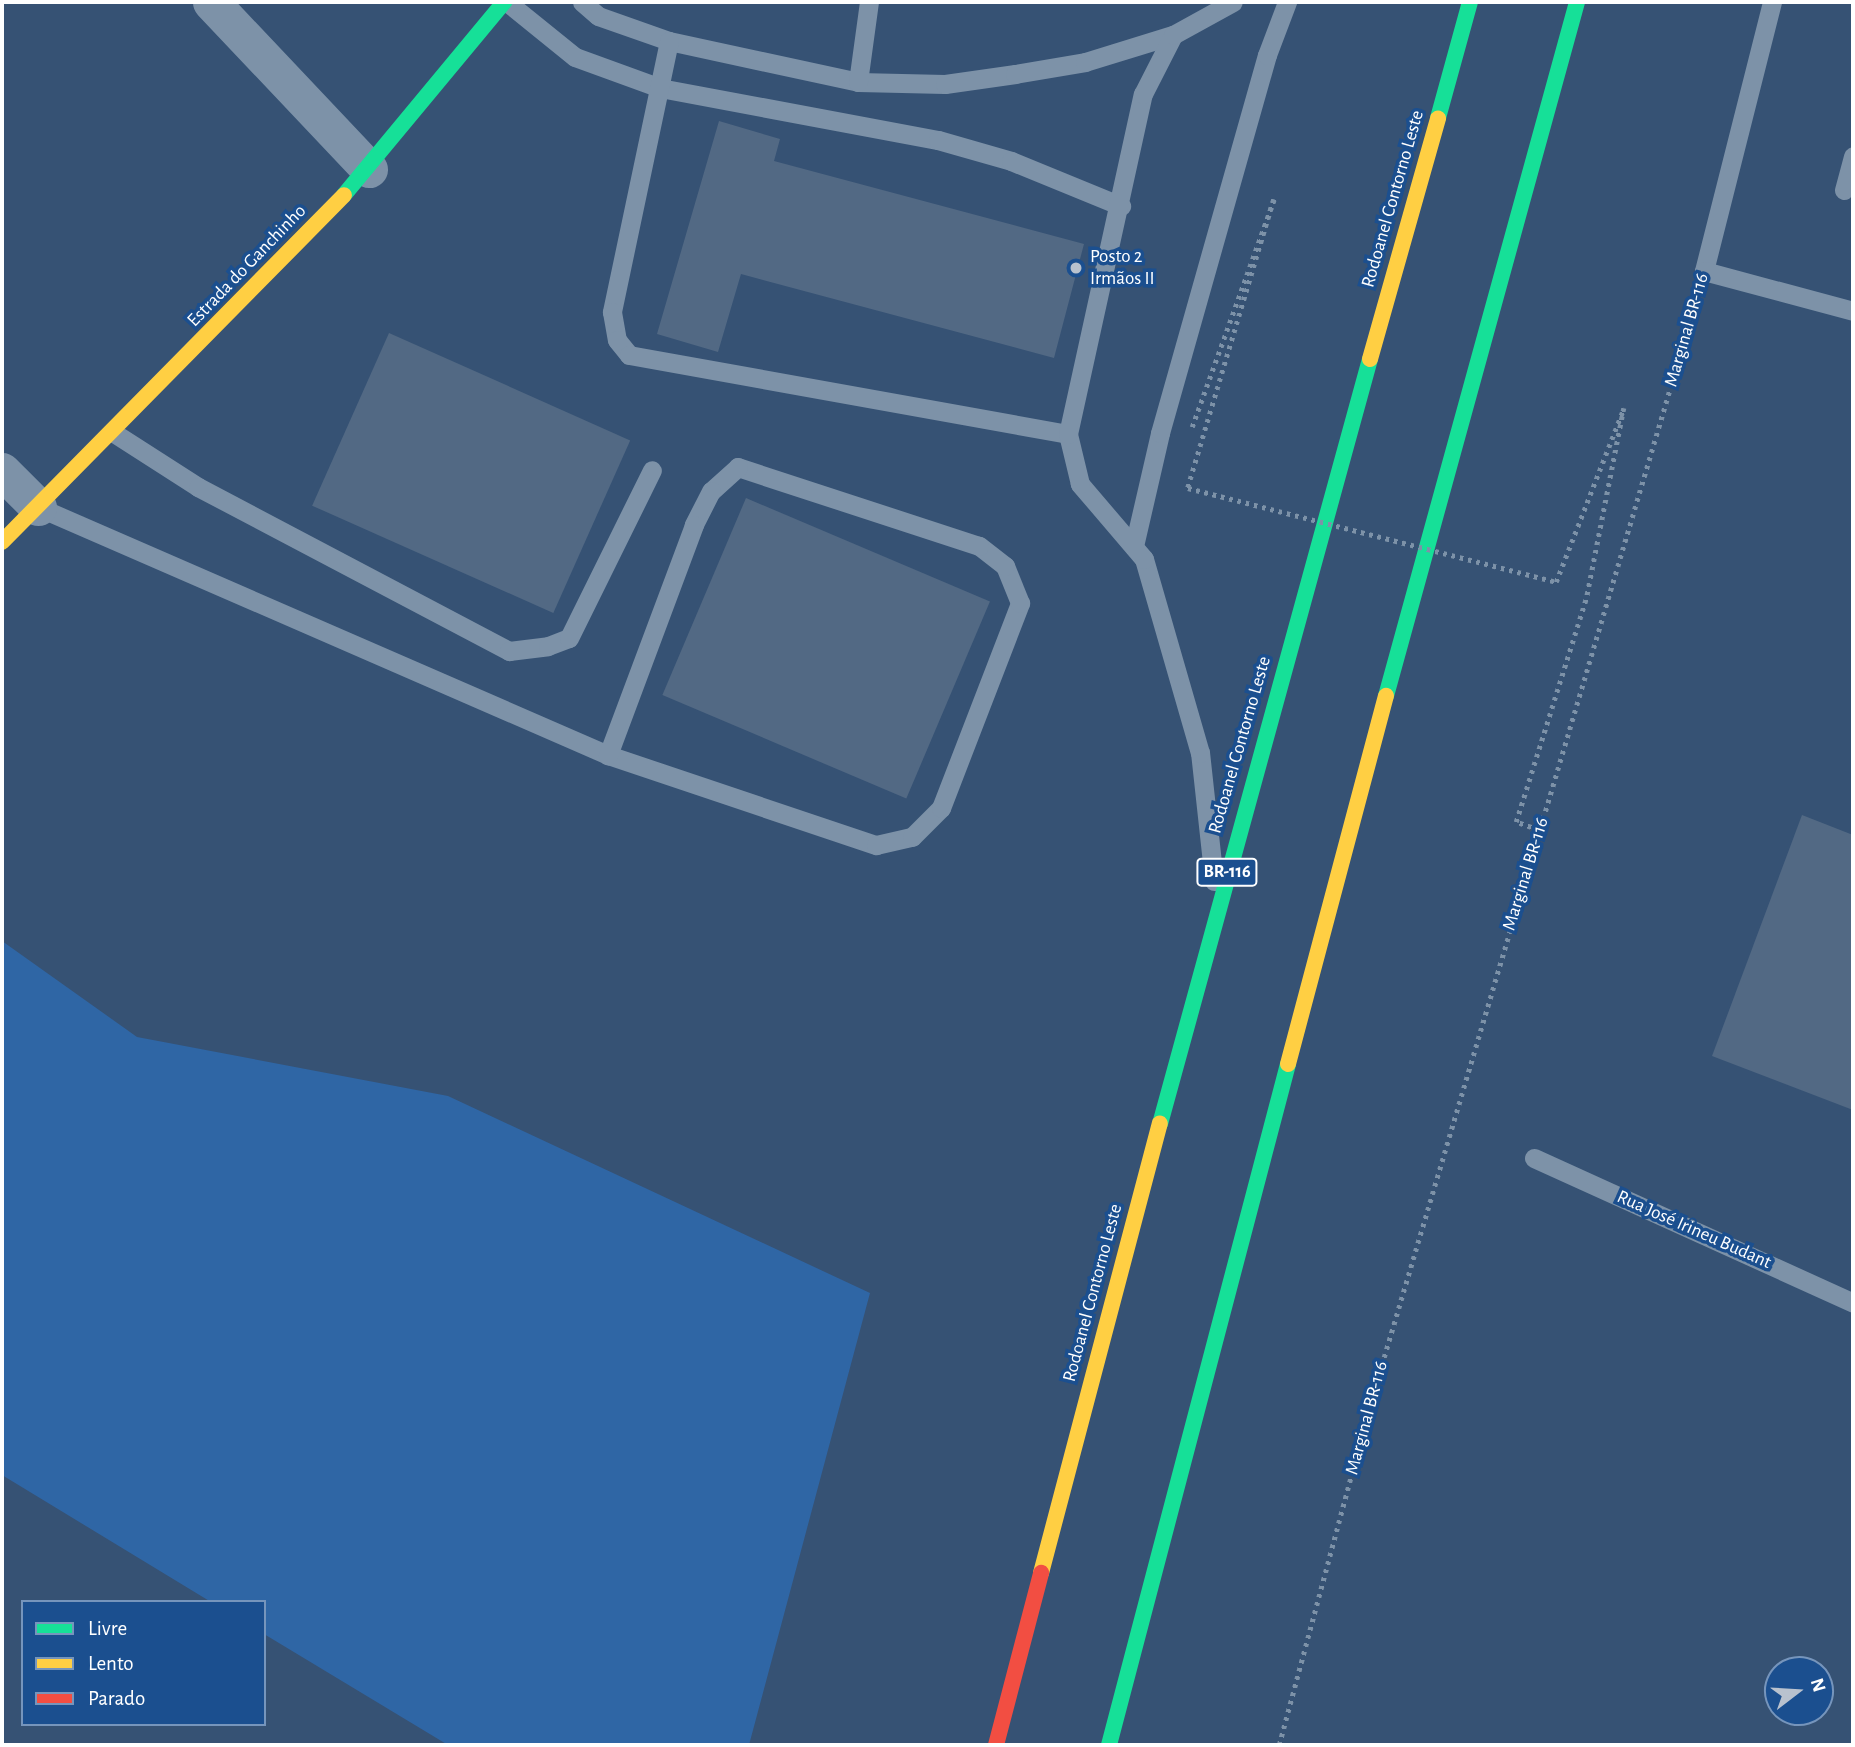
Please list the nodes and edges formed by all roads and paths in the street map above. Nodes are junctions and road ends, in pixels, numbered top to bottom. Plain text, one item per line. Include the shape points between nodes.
1 (211, 2) edge
2 (506, 2) edge
3 (582, 2) edge
4 (869, 2) edge
5 (1233, 2) edge
6 (1287, 2) edge
7 (1470, 2) edge
8 (1577, 2) edge
9 (1772, 2) edge
10 (1172, 35) junction
11 (669, 41) junction
12 (858, 82) junction
13 (660, 88) junction
14 (1853, 156) edge
15 (369, 169) junction
16 (1844, 190) dead end
17 (1121, 206) junction
18 (1704, 271) junction
19 (1853, 311) edge
20 (1192, 427) dead end
21 (114, 433) junction
22 (1068, 434) junction
23 (652, 470) dead end
24 (2, 471) edge
25 (38, 507) junction
26 (2, 542) edge
27 (1133, 546) junction
28 (608, 755) junction
29 (1539, 830) junction
30 (1217, 907) junction
31 (1534, 1158) dead end
32 (1853, 1303) edge
33 (996, 1745) edge
34 (1109, 1745) edge
35 (1279, 1745) edge

1 - 15 street
2 - 13 lane via 575,57
2 - 15 main road, Estrada do Ganchinho
3 - 11 lane via 598,16
4 - 12 lane
5 - 10 lane
6 - 27 lane via 1267,55 1193,316
7 - 30 main road, Rodoanel Contorno Leste / BR-116
8 - 34 main road via 1355,810
9 - 18 lane, Marginal BR-116
10 - 12 lane via 1085,62 1015,74 945,84
10 - 17 lane via 1143,94
11 - 12 lane
11 - 13 lane
13 - 17 lane via 938,140 1010,161
13 - 22 lane via 612,312 617,340 629,355
14 - 16 lane
15 - 21 main road, Estrada do Ganchinho
17 - 22 lane
18 - 19 lane
18 - 29 path, Marginal BR-116
20 - 29 path, bridge via 1274,199 1188,488 1556,582 1624,408 1587,596 1516,822
21 - 23 lane via 198,487 509,650 548,646 569,638
21 - 25 main road, Estrada do Ganchinho
22 - 27 lane via 1080,484
24 - 25 street
25 - 26 main road, Estrada do Ganchinho
25 - 28 lane
27 - 30 lane via 1144,559 1200,753
28 - 28 lane via 694,525 711,491 738,467 979,546 1005,566 1020,603 941,808 912,836 876,845
29 - 35 path, Marginal BR-116 via 1372,1398
30 - 33 main road, Rodoanel Contorno Leste / BR-116
31 - 32 lane, Rua José Irineu Budant

